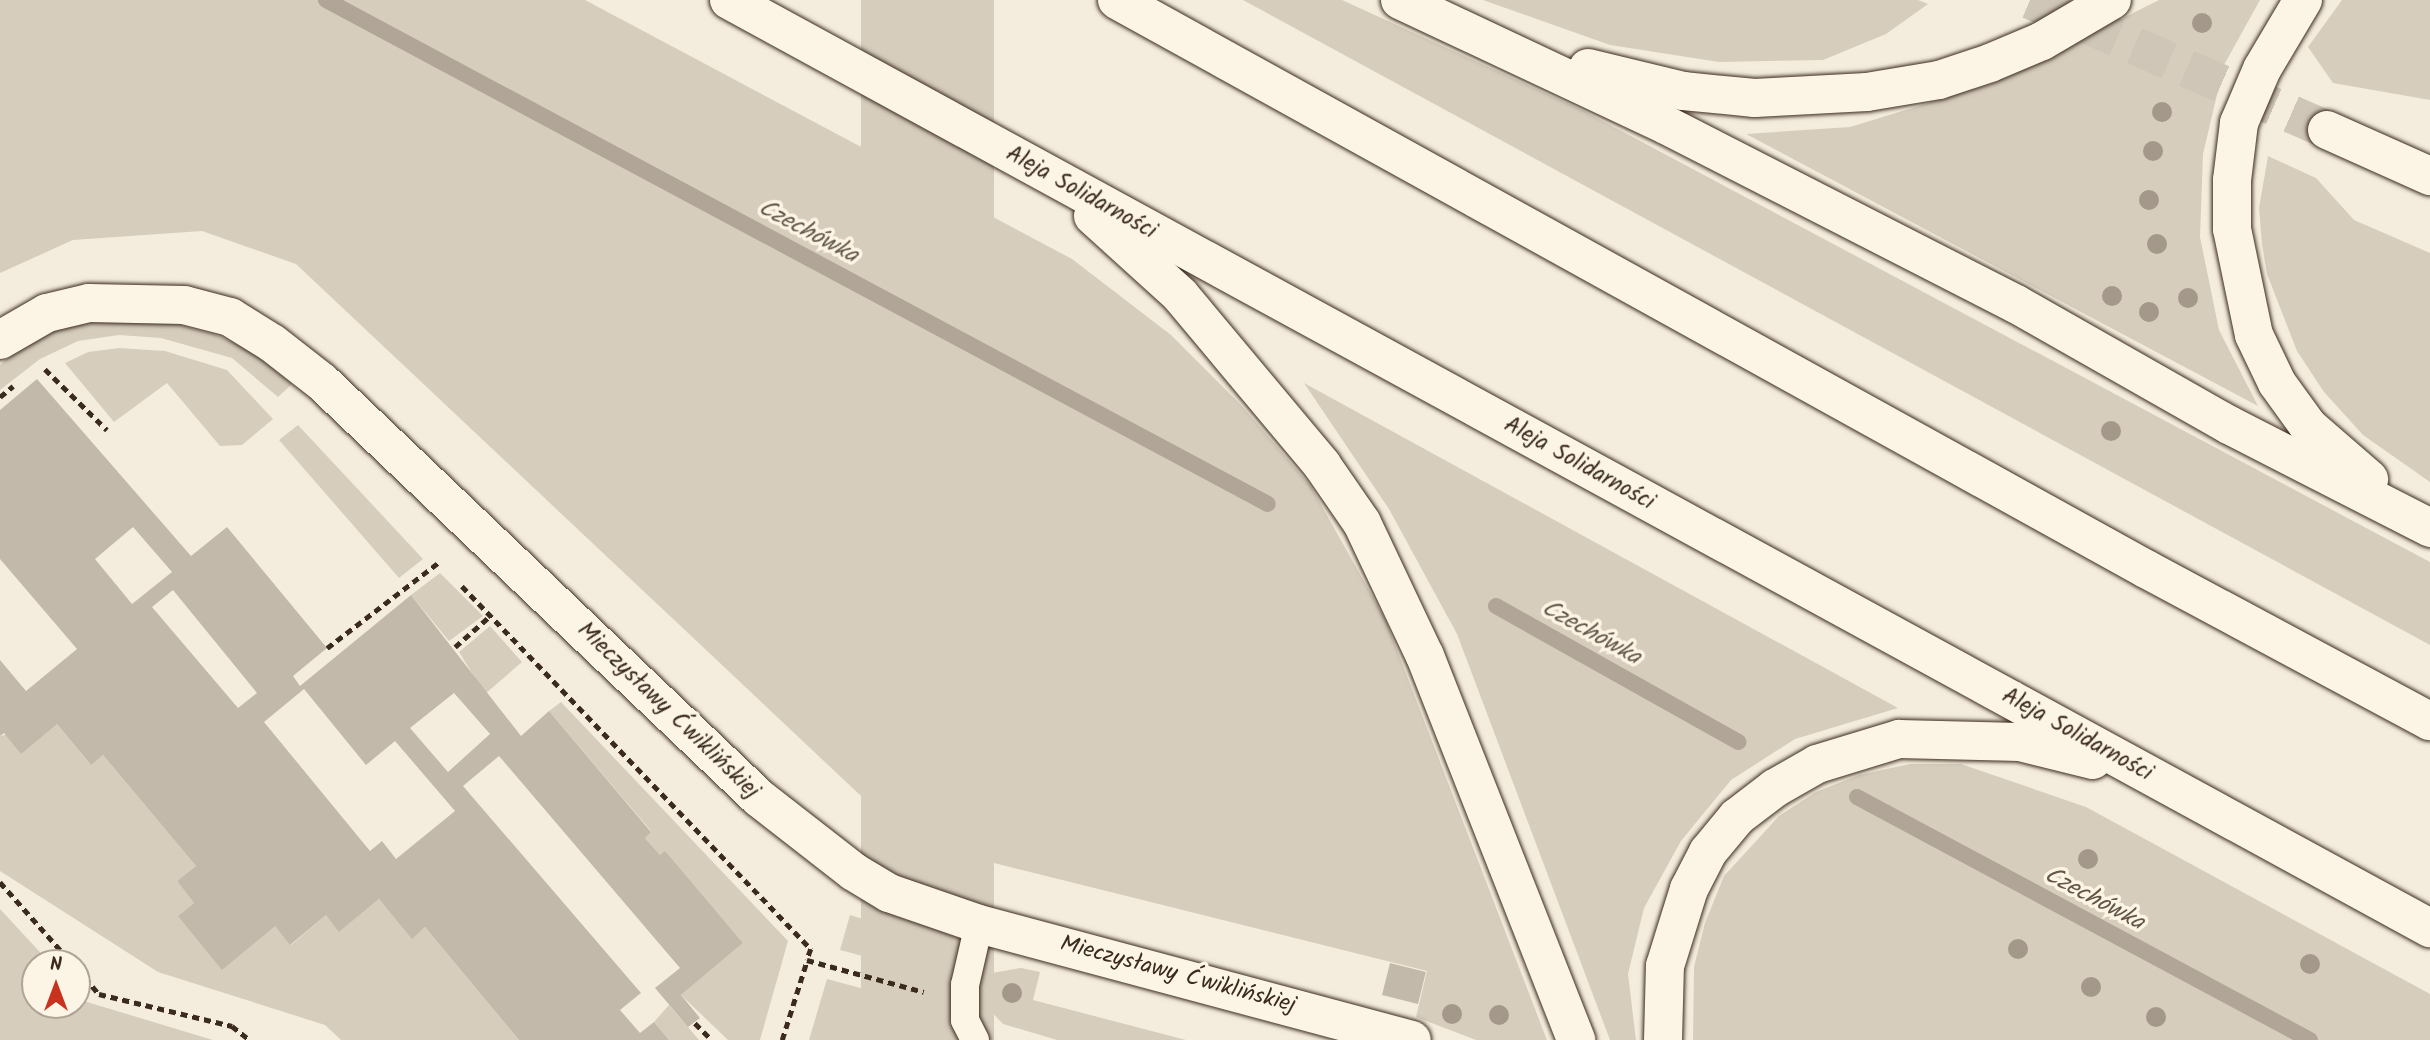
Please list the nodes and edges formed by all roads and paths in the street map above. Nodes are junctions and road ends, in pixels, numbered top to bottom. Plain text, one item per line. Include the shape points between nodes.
1 (729, 0) edge
2 (1117, 0) edge
3 (1401, 0) edge
4 (2112, 0) edge
5 (2303, 0) edge
6 (1460, 27) junction
7 (2327, 130) tunnel mouth
8 (1048, 174) junction
9 (2430, 176) edge
10 (0, 340) edge
11 (52, 361) dead end
12 (42, 366) junction
13 (31, 371) dead end
14 (21, 380) dead end
15 (0, 397) edge
16 (107, 430) dead end
17 (2430, 526) edge
18 (428, 551) dead end
19 (438, 561) junction
20 (447, 570) dead end
21 (456, 579) dead end
22 (491, 615) junction
23 (455, 647) dead end
24 (327, 648) dead end
25 (2430, 721) edge
26 (2158, 780) junction
27 (0, 882) edge
28 (979, 924) junction
29 (2430, 928) edge
30 (60, 949) edge
31 (807, 960) junction
32 (91, 984) edge
33 (938, 995) dead end
34 (695, 1023) dead end
35 (250, 1040) edge
36 (712, 1040) edge
37 (782, 1040) edge
38 (975, 1040) edge
39 (1412, 1040) edge
40 (1576, 1040) edge
41 (1663, 1040) edge

1 - 8 main road, Aleja Solidarności
2 - 25 main road
3 - 6 main road
4 - 6 main road via 2042,41 1939,80 1814,97 1755,98 1683,91 1621,78
5 - 17 main road via 2280,35 2239,123 2232,229 2254,335 2277,383 2308,426 2345,461
6 - 17 main road via 1666,125 2016,304 2229,425
7 - 9 main road
8 - 26 main road, Aleja Solidarności
8 - 40 main road via 1180,295 1322,465 1362,523 1425,656
10 - 28 main road, Mieczysławy Ćwiklińskiej via 47,313 89,303 184,304 230,317 272,342 377,433 796,830 889,893
11 - 12 path
12 - 13 path
12 - 16 path
14 - 15 path
18 - 19 path
19 - 20 path
19 - 24 path
21 - 22 path
22 - 23 path
22 - 31 path via 811,948
26 - 29 main road, Aleja Solidarności
26 - 41 main road via 2020,742 1961,738 1899,739 1818,764 1737,817 1708,852 1675,924 1665,966
27 - 30 path
28 - 38 lane via 965,985 965,1020
28 - 39 main road, Mieczysławy Ćwiklińskiej
31 - 33 path
31 - 37 path
32 - 35 path via 100,994 232,1026
34 - 36 path

